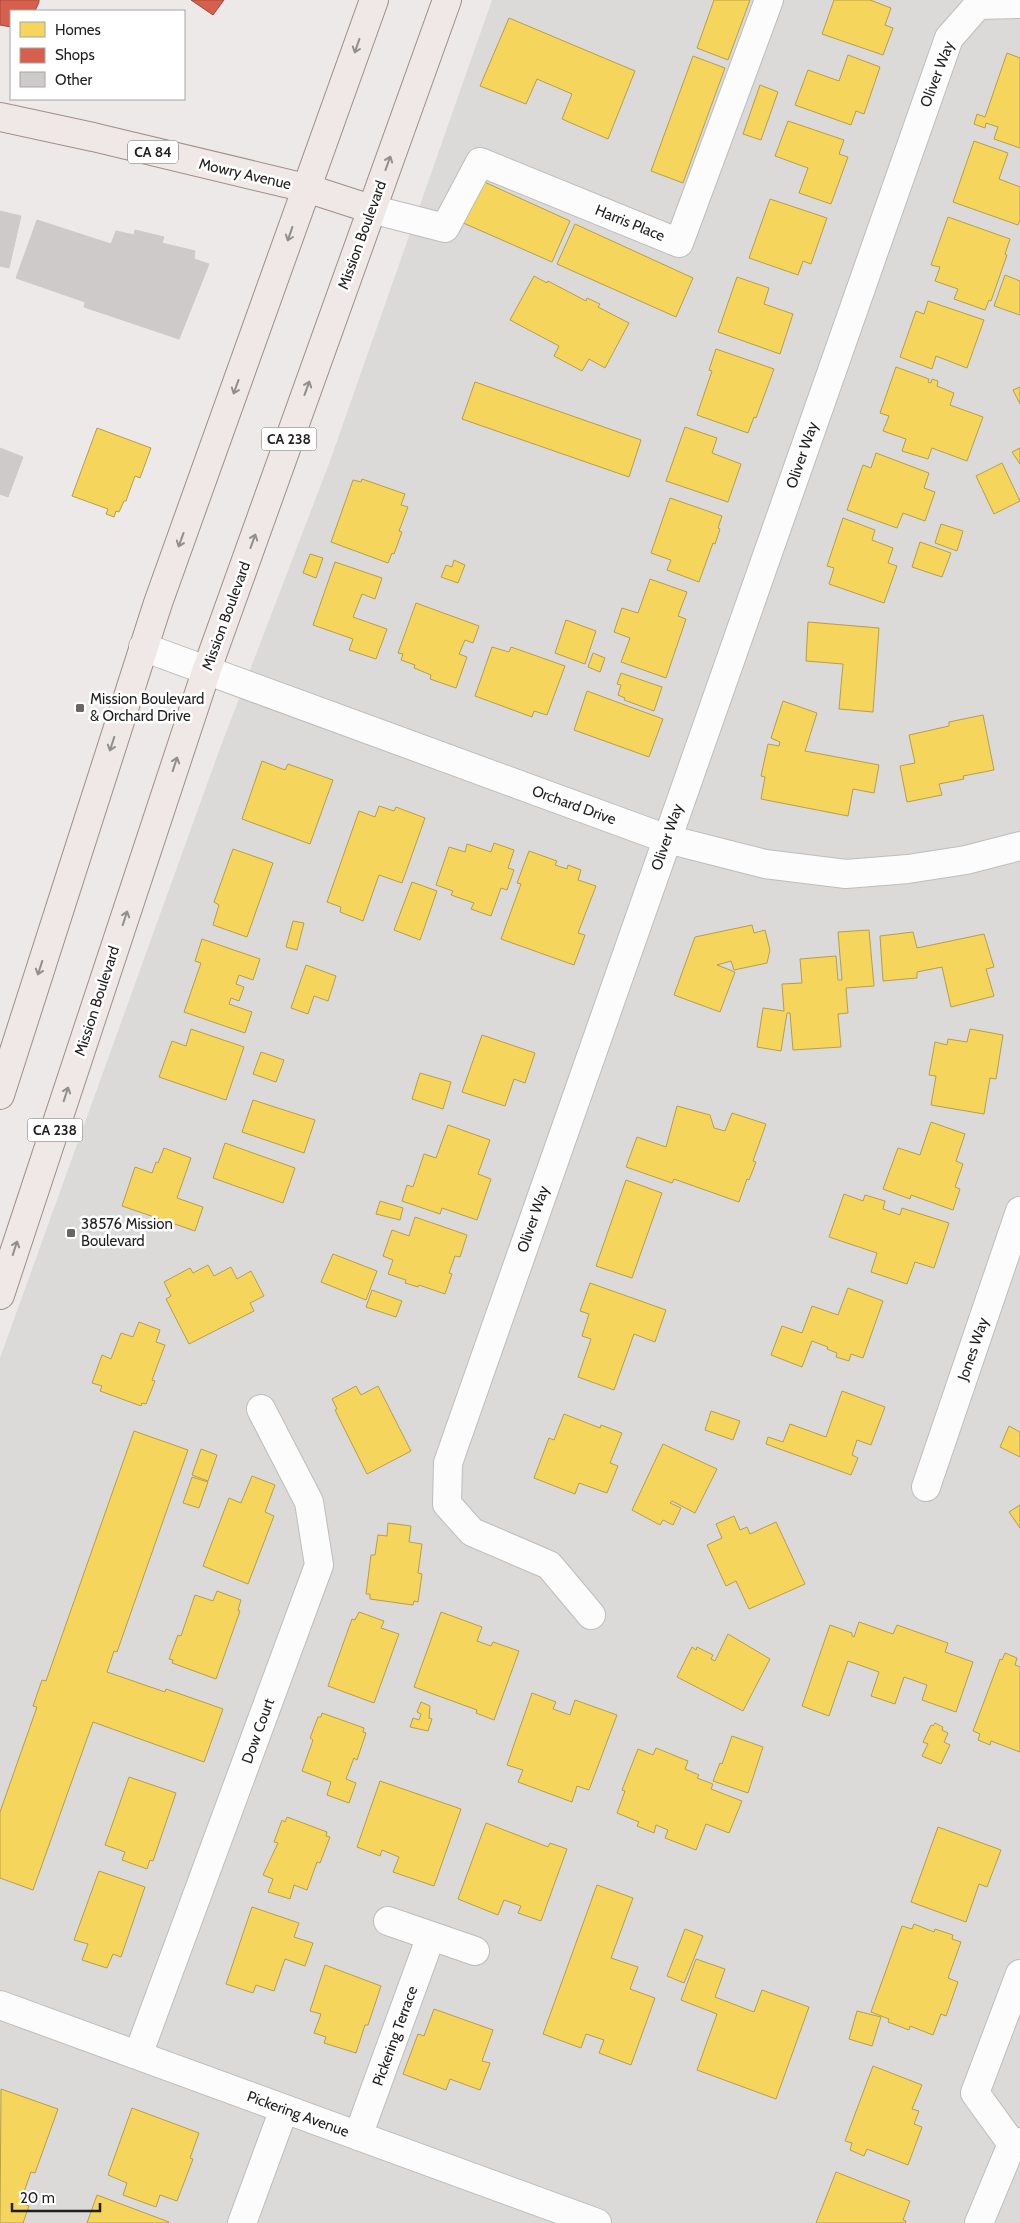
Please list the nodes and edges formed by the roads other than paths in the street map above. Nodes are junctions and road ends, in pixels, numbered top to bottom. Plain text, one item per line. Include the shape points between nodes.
1 (374, 0) edge
2 (447, 0) edge
3 (769, 0) edge
4 (1020, 4) edge
5 (0, 117) edge
6 (306, 188) junction
7 (371, 209) junction
8 (143, 647) junction
9 (207, 669) junction
10 (667, 839) junction
11 (1020, 846) edge
12 (0, 1094) edge
13 (1020, 1212) edge
14 (0, 1295) edge
15 (261, 1409) dead end
16 (926, 1487) dead end
17 (591, 1615) dead end
18 (388, 1922) dead end
19 (431, 1936) junction
20 (474, 1951) dead end
21 (1020, 1974) edge
22 (0, 2004) edge
23 (138, 2056) junction
24 (284, 2109) junction
25 (358, 2136) junction
26 (1016, 2143) edge
27 (242, 2223) edge
28 (597, 2223) edge
29 (979, 2223) edge

1 -> 6 main road
7 -> 2 main road, Mission Boulevard
3 - 7 street, Harris Place via 679,243 480,162 445,228
4 - 10 street, Oliver Way via 978,5 949,38
5 - 6 main road, Mowry Avenue / CA 84
6 - 7 main road, Mowry Avenue / CA 84
6 -> 8 main road
9 -> 7 main road, Mission Boulevard / CA 238
8 - 9 street, Orchard Drive
8 -> 12 main road
9 - 10 street, Orchard Drive
14 -> 9 main road, Mission Boulevard / CA 238
10 - 11 street, Orchard Drive via 765,864 846,874 966,860
10 - 17 street, Oliver Way via 448,1463 447,1504 472,1532 549,1565
13 - 16 street, Jones Way
15 - 23 street, Dow Court via 309,1502 319,1565
18 - 19 street
19 - 20 street
19 - 25 street, Pickering Terrace
21 - 26 street via 975,2093
22 - 23 street, Pickering Avenue
23 - 24 street, Pickering Avenue
24 - 25 street, Pickering Avenue
24 - 27 street
25 - 28 street, Pickering Avenue
26 - 29 street

